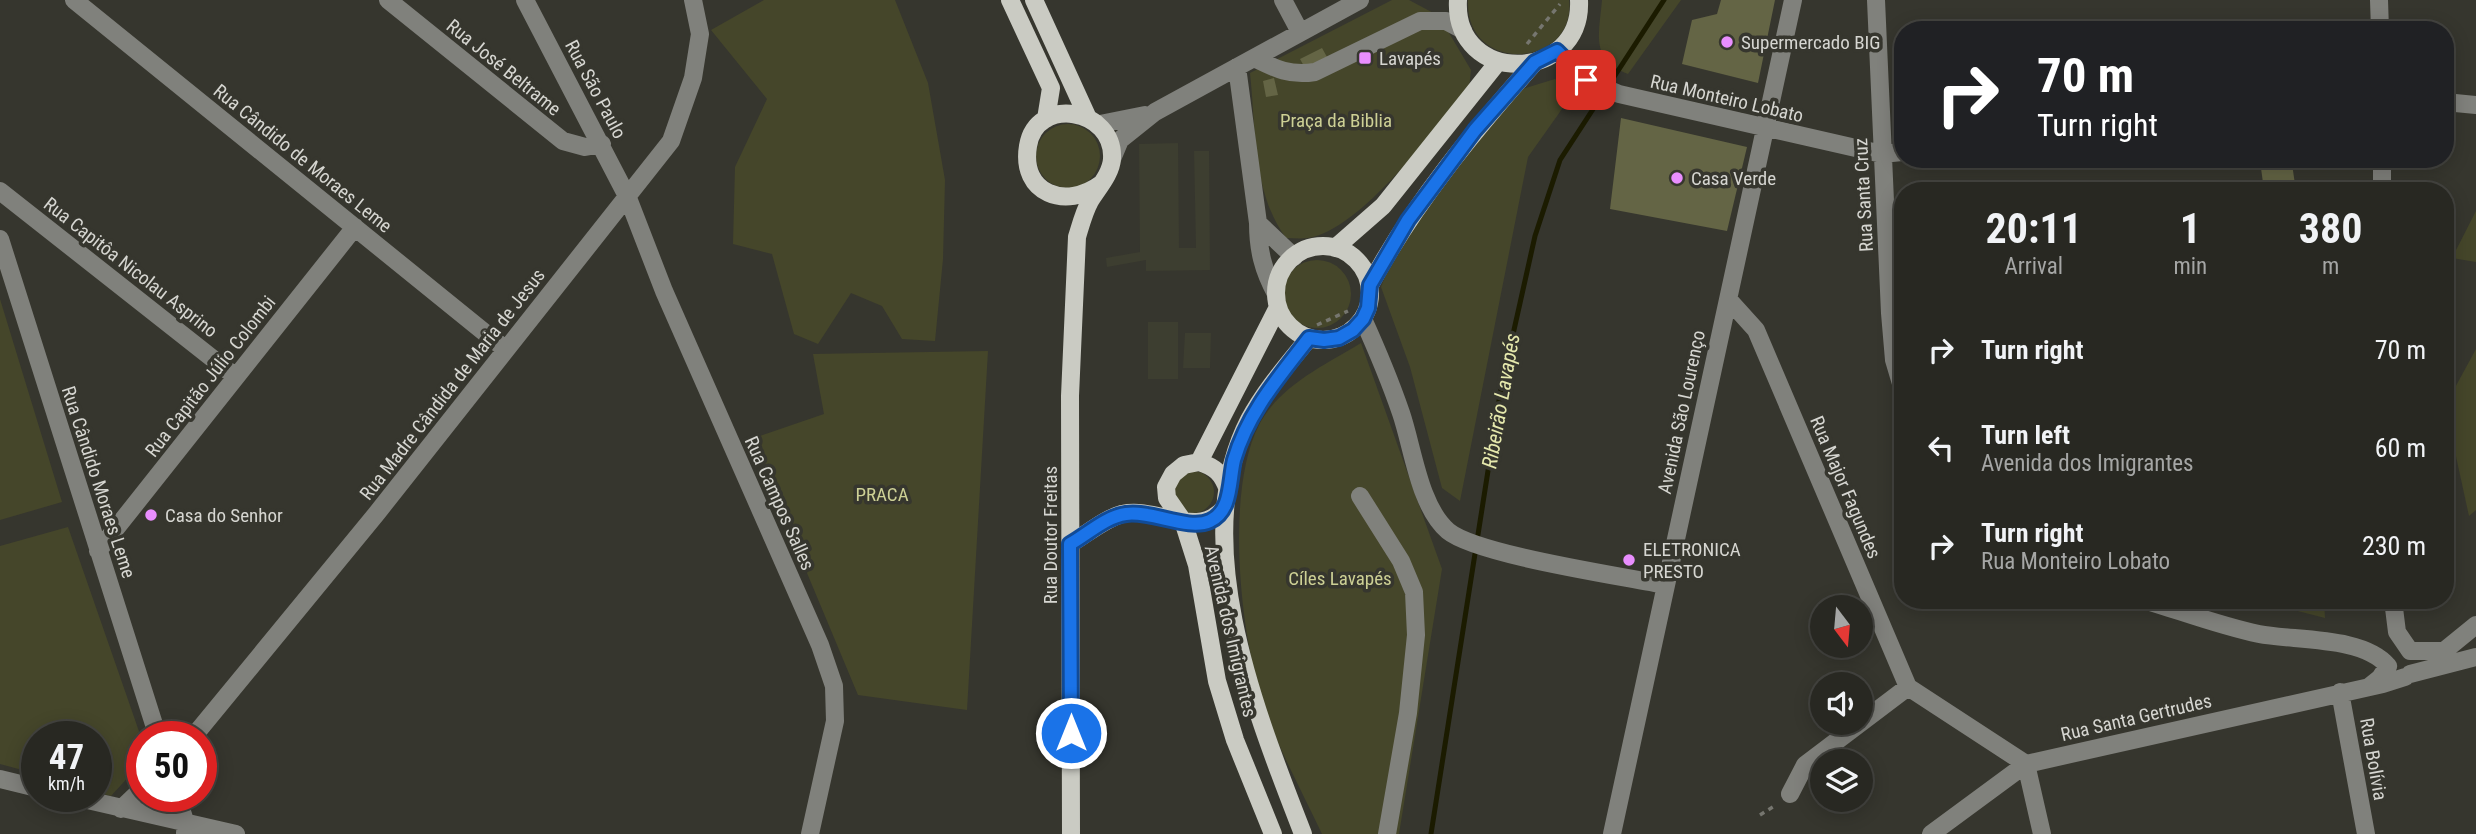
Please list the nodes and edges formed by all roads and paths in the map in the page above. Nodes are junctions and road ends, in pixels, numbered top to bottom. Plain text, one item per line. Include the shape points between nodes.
1 (74, 0) edge
2 (387, 0) edge
3 (525, 0) edge
4 (693, 0) edge
5 (1010, 0) edge
6 (1034, 0) edge
7 (1283, 0) edge
8 (1360, 0) edge
9 (1458, 0) edge
10 (1793, 0) edge
11 (1876, 0) edge
12 (2379, 0) edge
13 (1576, 1) edge
14 (2380, 21) edge
15 (1463, 30) junction
16 (1300, 32) junction
17 (1557, 51) junction
18 (1254, 58) junction
19 (1535, 62) junction
20 (1505, 63) junction
21 (1237, 67) junction
22 (2454, 103) edge
23 (2476, 105) edge
24 (1155, 112) junction
25 (1046, 119) junction
26 (1093, 120) junction
27 (1763, 128) junction
28 (602, 144) junction
29 (1894, 153) edge
30 (1882, 155) junction
31 (1112, 159) junction
32 (1101, 184) junction
33 (0, 191) edge
34 (1052, 195) junction
35 (628, 198) junction
36 (1258, 223) junction
37 (355, 227) junction
38 (1077, 237) junction
39 (0, 239) edge
40 (1335, 248) junction
41 (1294, 257) junction
42 (1370, 285) junction
43 (1894, 290) edge
44 (1728, 299) junction
45 (1277, 301) junction
46 (1358, 313) junction
47 (1306, 337) junction
48 (505, 349) junction
49 (236, 377) junction
50 (1199, 462) junction
51 (1360, 496) dead end
52 (1226, 498) junction
53 (1182, 521) junction
54 (1070, 544) junction
55 (98, 551) junction
56 (1665, 585) junction
57 (2174, 609) edge
58 (2394, 609) edge
59 (2476, 625) edge
60 (2476, 645) edge
61 (2410, 651) junction
62 (2476, 657) edge
63 (2388, 666) junction
64 (2407, 675) junction
65 (2370, 686) junction
66 (1908, 687) junction
67 (2340, 692) junction
68 (153, 721) edge
69 (205, 721) edge
70 (2026, 764) junction
71 (0, 779) edge
72 (21, 784) edge
73 (1790, 794) dead end
74 (126, 804) edge
75 (112, 807) edge
76 (121, 809) junction
77 (185, 829) edge
78 (236, 834) edge
79 (810, 834) edge
80 (1071, 834) edge
81 (1273, 834) edge
82 (1303, 834) edge
83 (1387, 834) edge
84 (1612, 834) edge
85 (1931, 834) edge
86 (2042, 834) edge
87 (2366, 834) edge

1 - 37 street, Rua Cândido de Moraes Leme
2 - 28 street, Rua José Beltrame via 563,141
3 - 28 street, Rua São Paulo
4 - 35 street, Rua Madre Cândida de Maria de Jesus via 700,34 693,78 671,141
5 - 25 main road via 1051,88
6 - 26 main road
7 - 16 street
8 - 16 street
9 - 15 main road
10 - 27 street, Avenida São Lourenço
11 - 30 street, Rua Santa Cruz
12 - 14 street
13 - 17 main road via 1573,30
13 - 20 path via 1537,30
15 - 18 street via 1446,21 1420,22 1315,72 1283,73
15 - 20 main road via 1483,54
16 - 18 street
17 - 19 main road
17 - 27 street, Rua Monteiro Lobato via 1586,80 1619,94
18 - 21 street
19 - 20 main road
19 - 42 main road via 1433,185
20 - 40 main road via 1383,206
21 - 24 street
21 - 36 street
22 - 23 street
24 - 26 street
24 - 31 street via 1120,140
25 - 26 main road via 1066,112
25 - 34 main road via 1029,138 1026,158 1034,180
26 - 31 main road via 1111,144
27 - 30 street, Rua Monteiro Lobato
27 - 44 street, Avenida São Lourenço
28 - 35 street, Rua São Paulo
29 - 30 street, Rua Monteiro Lobato
30 - 43 street, Rua Santa Cruz
31 - 32 main road
32 - 34 main road via 1075,198
32 - 38 main road, Rua Doutor Freitas
33 - 49 street, Rua Capitôa Nicolau Asprino
34 - 38 main road, Rua Doutor Freitas via 1072,217
35 - 48 street, Rua Madre Cândida de Maria de Jesus
35 - 79 street, Rua Campos Salles via 834,686 835,721
36 - 41 street
36 - 45 street via 1262,265
37 - 48 street, Rua Cândido de Moraes Leme
37 - 49 street, Rua Capitão Júlio Colombi
38 - 54 main road, Rua Doutor Freitas
39 - 55 street, Rua Cândido Moraes Leme
40 - 41 main road via 1306,250
40 - 42 main road via 1356,260
41 - 45 main road via 1284,267
42 - 46 main road via 1368,308
44 - 56 street, Avenida São Lourenço
44 - 66 street, Rua Major Fagundes via 1756,330
45 - 47 main road via 1285,321
45 - 50 main road
46 - 47 path via 1315,326
46 - 47 main road via 1353,330 1339,338
46 - 56 street via 1390,383 1434,513 1456,536 1486,548
47 - 52 main road, Avenida dos Imigrantes via 1249,421
48 - 69 street, Rua Madre Cândida de Maria de Jesus
49 - 55 street, Rua Capitão Júlio Colombi
50 - 52 main road via 1213,466 1223,476
50 - 53 main road, Avenida dos Imigrantes via 1178,469 1166,487 1173,511
51 - 83 street via 1402,561 1414,592 1416,635 1408,713
52 - 53 main road via 1207,523
52 - 82 main road, Avenida dos Imigrantes via 1229,605 1277,765
53 - 54 main road via 1140,512 1124,514 1109,518
53 - 81 main road, Avenida dos Imigrantes via 1196,565 1217,681
54 - 80 main road, Rua Doutor Freitas
55 - 68 street, Rua Cândido Moraes Leme
56 - 84 street, Avenida São Lourenço
57 - 63 street via 2257,634 2360,648
58 - 61 street via 2397,632
59 - 60 street
59 - 61 street via 2444,651
61 - 63 street via 2393,651
61 - 64 street via 2416,665
62 - 64 street
63 - 64 street via 2394,676
63 - 65 street
64 - 65 street, Rua Santa Gertrudes
65 - 67 street, Rua Santa Gertrudes
66 - 70 street
66 - 73 street via 1805,765
67 - 70 street, Rua Santa Gertrudes
67 - 87 street, Rua Bolívia
70 - 85 street, Rua Santa Gertrudes
70 - 86 street
71 - 72 street
74 - 76 street
75 - 76 street
76 - 77 street
77 - 78 street

